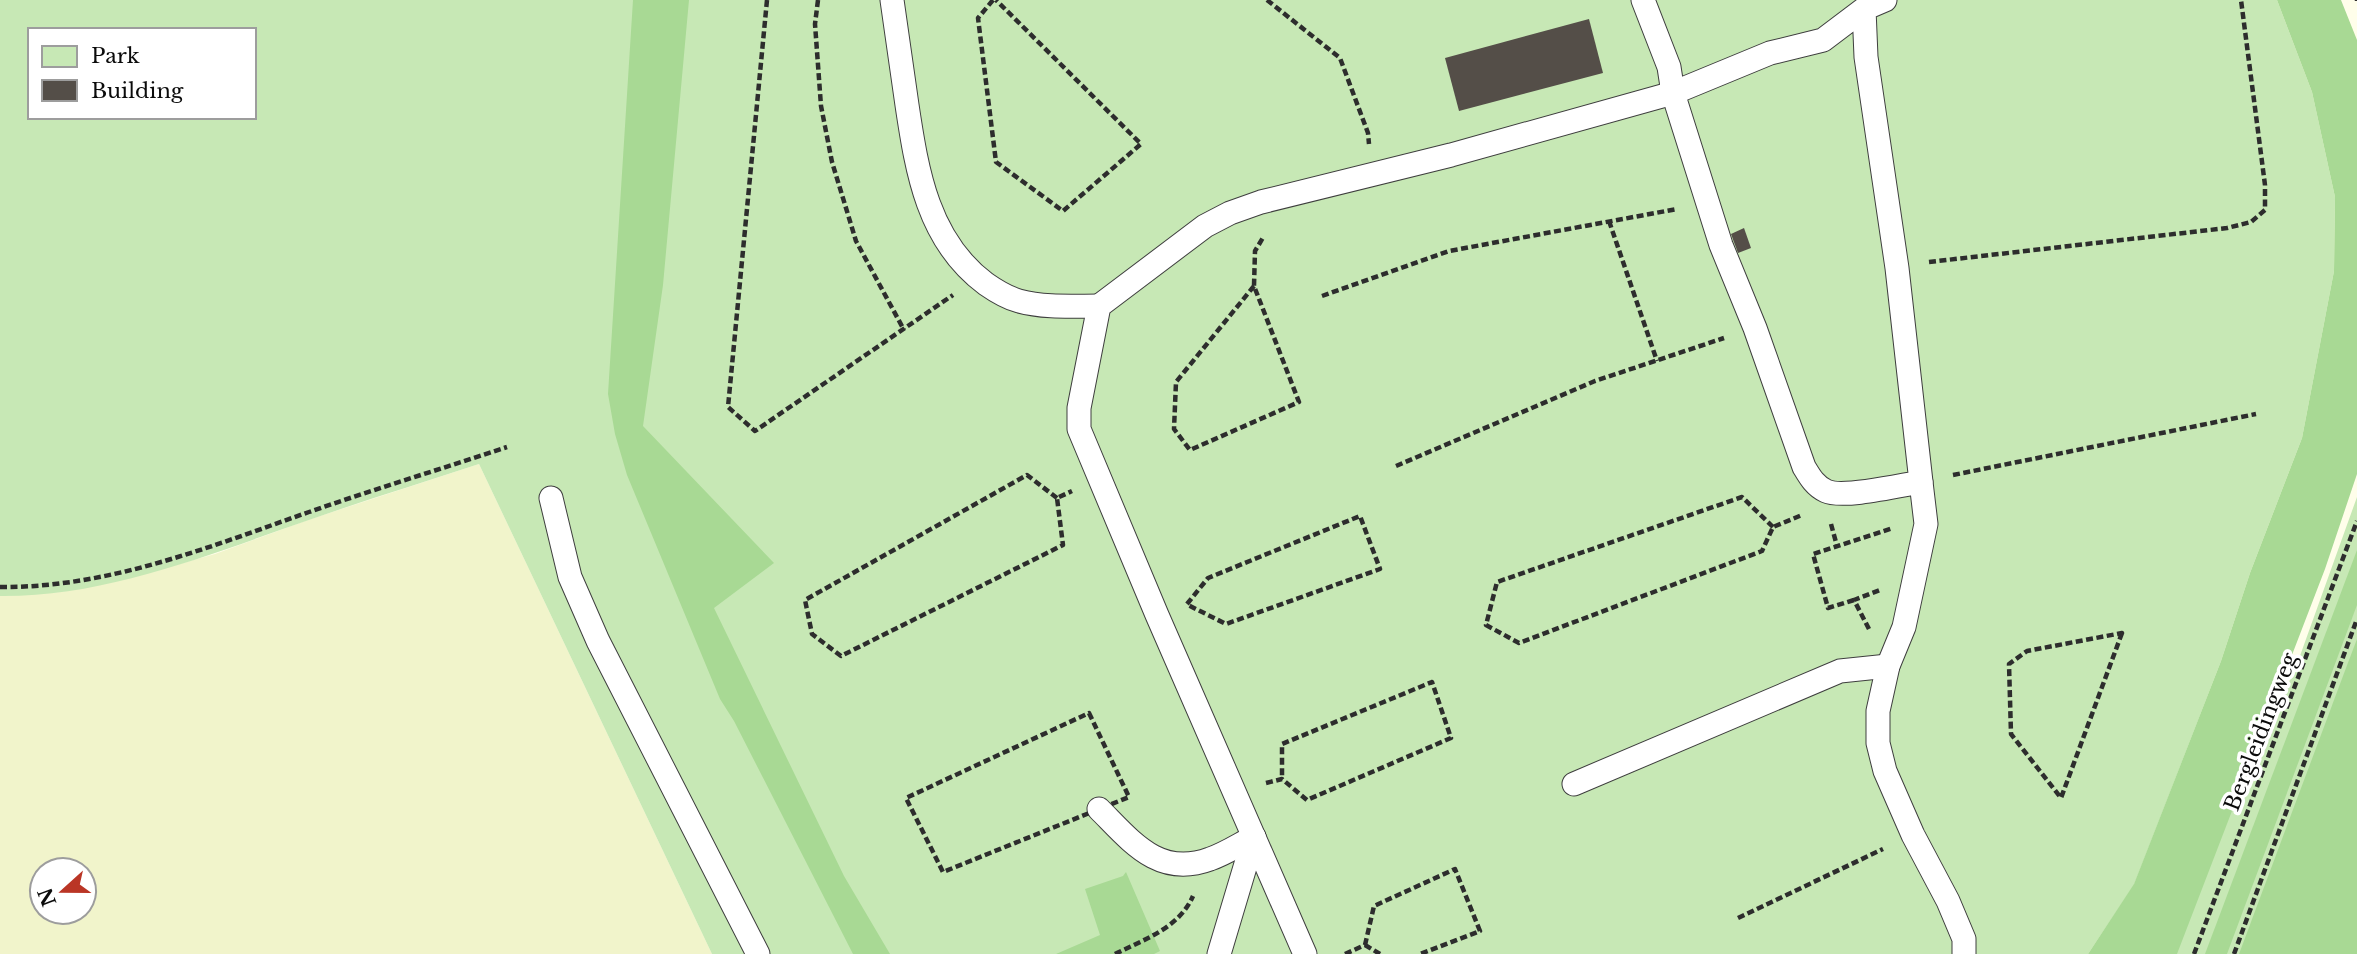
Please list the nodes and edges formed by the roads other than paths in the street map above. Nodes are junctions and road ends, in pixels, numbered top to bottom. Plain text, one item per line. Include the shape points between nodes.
1 (892, 0) edge
2 (1643, 0) edge
3 (1875, 4) edge
4 (1673, 93) junction
5 (1099, 306) junction
6 (1921, 482) junction
7 (551, 499) dead end
8 (1888, 666) junction
9 (1574, 784) dead end
10 (1100, 809) road end
11 (1254, 837) junction
12 (758, 954) edge
13 (1219, 954) edge
14 (1305, 954) edge
15 (1964, 954) edge

1 - 5 lane via 916,165 932,216 947,243 972,274 1018,301
2 - 4 lane via 1670,67
3 - 4 lane via 1822,40 1770,53
3 - 6 lane via 1866,57 1897,268
4 - 5 lane via 1230,213 1205,226
4 - 6 lane via 1721,245 1812,481 1841,495
5 - 11 lane via 1079,429
6 - 8 lane via 1926,524 1904,626
7 - 12 lane via 570,577 598,641
8 - 9 lane via 1840,671
8 - 15 lane via 1878,711 1878,743 1885,771 1948,901 1964,939
10 - 11 lane via 1140,850 1175,866 1209,860
11 - 13 lane
11 - 14 lane

